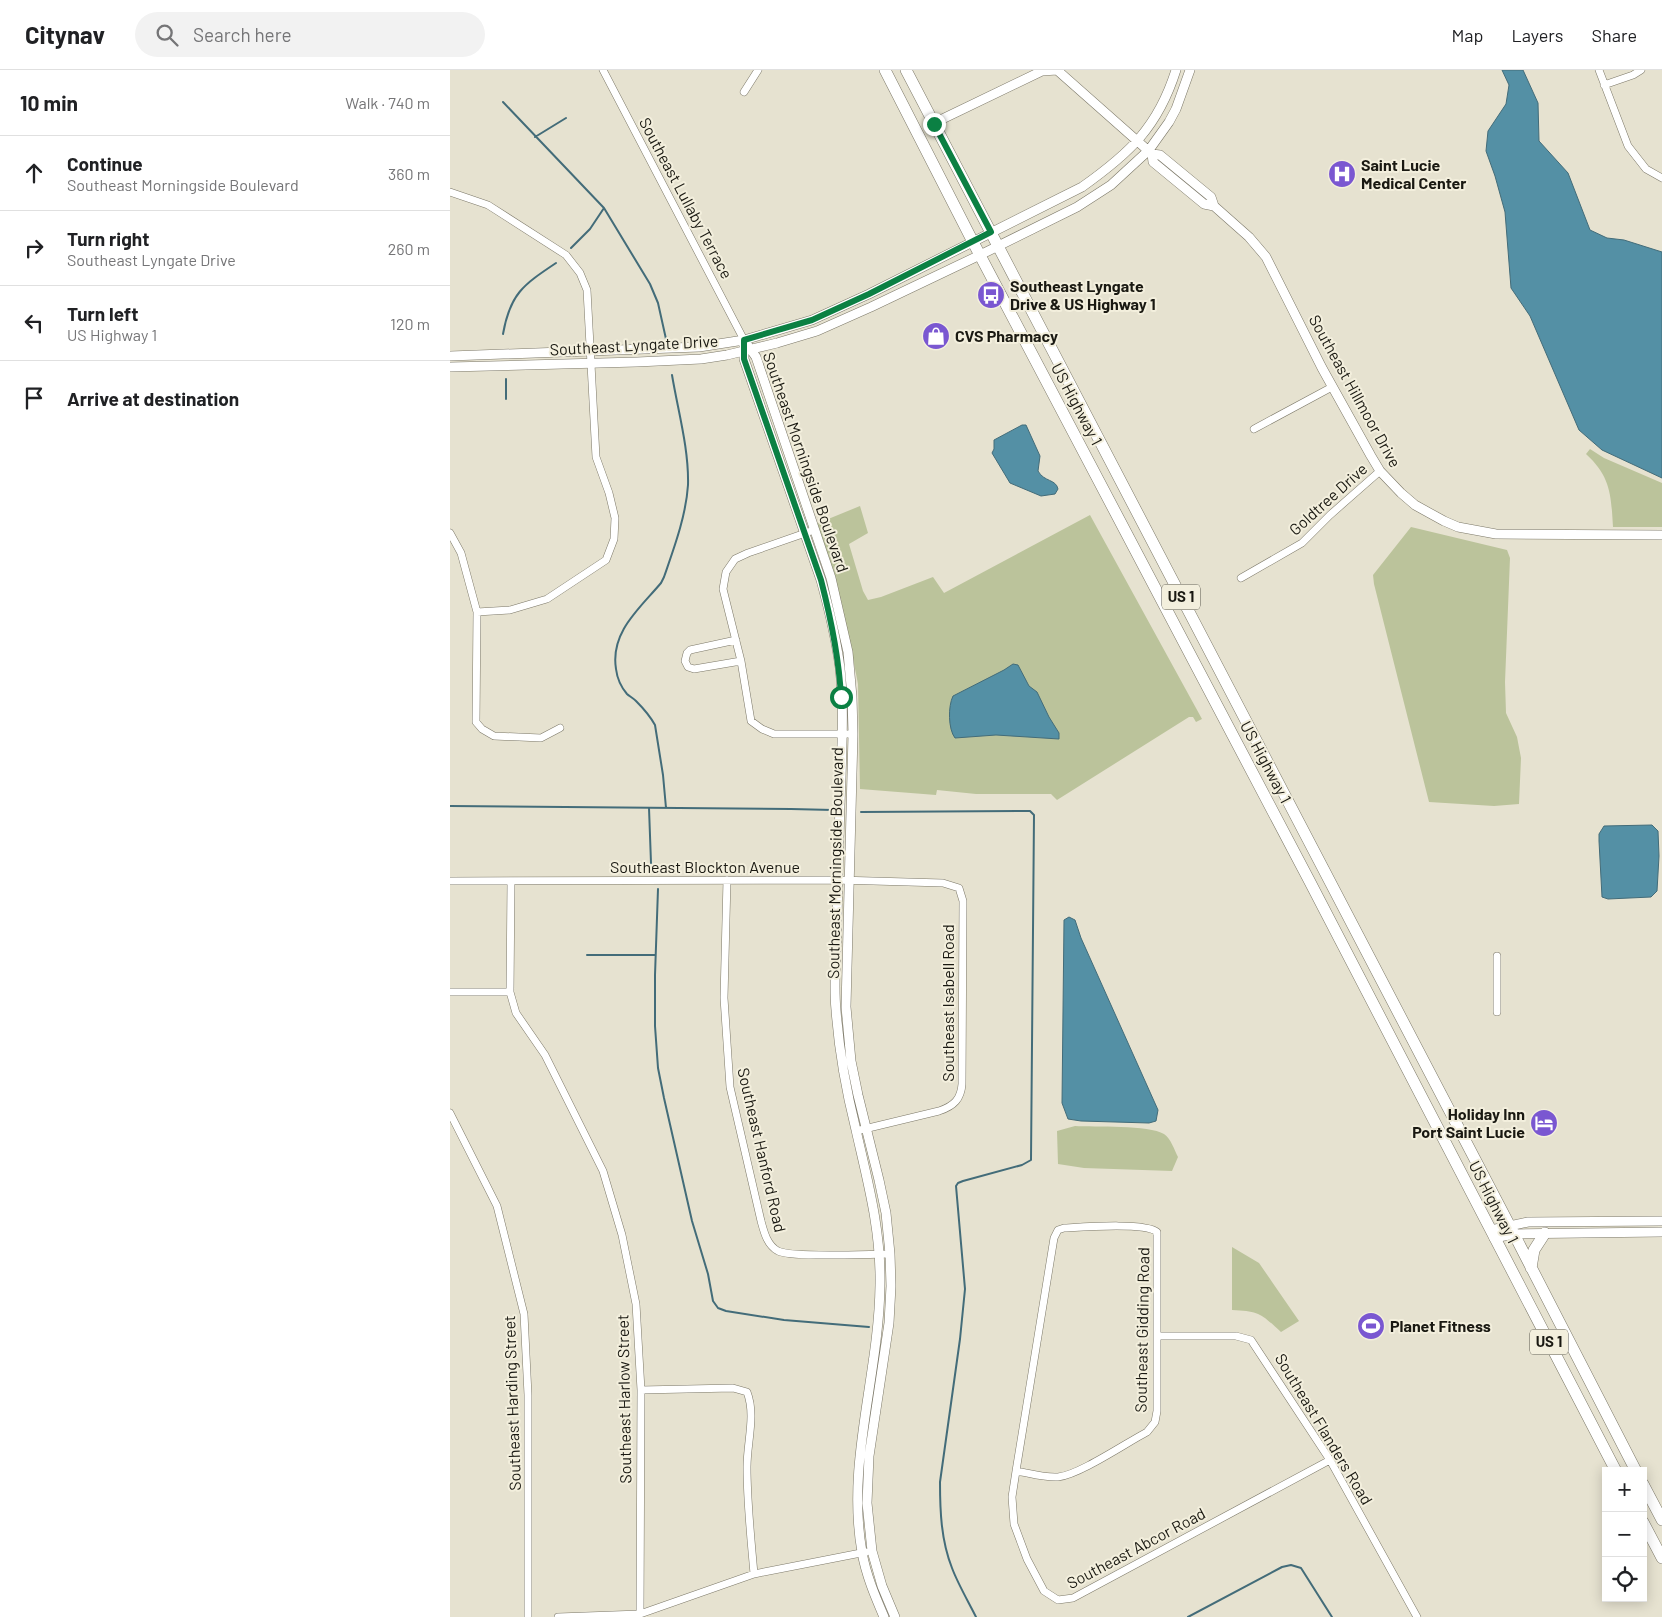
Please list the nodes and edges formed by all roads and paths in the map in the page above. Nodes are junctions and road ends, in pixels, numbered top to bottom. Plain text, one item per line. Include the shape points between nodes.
1 (603, 70) edge
2 (758, 70) edge
3 (885, 70) edge
4 (906, 70) edge
5 (1176, 70) edge
6 (1190, 70) edge
7 (1599, 70) edge
8 (1640, 70) edge
9 (1604, 85) junction
10 (744, 92) dead end
11 (934, 124) junction
12 (1138, 141) junction
13 (1151, 152) junction
14 (1662, 178) edge
15 (450, 192) edge
16 (991, 232) junction
17 (973, 242) junction
18 (998, 246) junction
19 (980, 255) junction
20 (744, 340) junction
21 (747, 351) junction
22 (591, 352) junction
23 (450, 356) edge
24 (591, 363) junction
25 (450, 367) edge
26 (1332, 387) junction
27 (1254, 429) dead end
28 (783, 439) junction
29 (773, 442) junction
30 (1380, 471) junction
31 (814, 530) junction
32 (450, 533) edge
33 (804, 533) junction
34 (1662, 535) edge
35 (1151, 577) junction
36 (1241, 578) dead end
37 (1178, 591) junction
38 (1164, 602) junction
39 (1188, 609) junction
40 (477, 612) junction
41 (844, 632) junction
42 (834, 635) junction
43 (736, 640) junction
44 (741, 661) junction
45 (560, 728) dead end
46 (842, 734) junction
47 (853, 734) junction
48 (727, 880) junction
49 (838, 880) junction
50 (849, 880) junction
51 (450, 881) edge
52 (511, 882) junction
53 (959, 888) joint
54 (1338, 936) junction
55 (1364, 948) junction
56 (1497, 956) dead end
57 (1352, 964) junction
58 (1378, 975) junction
59 (450, 992) edge
60 (510, 992) junction
61 (1497, 1012) dead end
62 (450, 1114) edge
63 (867, 1129) junction
64 (856, 1131) junction
65 (1662, 1221) edge
66 (1512, 1229) junction
67 (1157, 1232) joint
68 (1662, 1232) edge
69 (1545, 1233) junction
70 (1493, 1234) junction
71 (880, 1254) junction
72 (890, 1254) junction
73 (1531, 1268) junction
74 (1157, 1336) junction
75 (874, 1354) junction
76 (884, 1356) junction
77 (642, 1390) junction
78 (860, 1452) junction
79 (870, 1456) junction
80 (1330, 1460) junction
81 (1614, 1467) edge
82 (1634, 1467) edge
83 (1016, 1470) junction
84 (1647, 1492) edge
85 (1662, 1520) edge
86 (1647, 1530) edge
87 (872, 1551) junction
88 (862, 1553) junction
89 (1662, 1558) edge
90 (754, 1574) junction
91 (640, 1614) junction
92 (528, 1617) edge
93 (558, 1617) edge
94 (884, 1617) edge
95 (895, 1617) edge
96 (1417, 1617) edge

1 - 20 street, Southeast Lullaby Terrace
2 - 10 street
3 - 17 main road, US Highway 1 / US 1
4 - 11 main road, US Highway 1 / US 1
5 - 12 street, Southeast Lyngate Drive via 1164,102
6 - 13 street, Southeast Lyngate Drive via 1176,109
7 - 9 street
8 - 9 street
9 - 14 street via 1628,146 1646,169
11 - 12 street, Southeast Hillmoor Drive via 1042,70 1057,70
11 - 16 main road, US Highway 1 / US 1
12 - 13 street, Southeast Hillmoor Drive
12 - 16 street, Southeast Lyngate Drive via 1114,164 1074,191
13 - 18 street, Southeast Lyngate Drive via 1094,197
13 - 26 street, Southeast Hillmoor Drive via 1153,162 1204,204 1214,206 1266,257
15 - 22 street via 488,205 566,255 580,272 587,290
16 - 17 street, Southeast Lyngate Drive
16 - 18 main road, US Highway 1 / US 1
17 - 19 main road, US Highway 1 / US 1
17 - 20 street, Southeast Lyngate Drive via 812,320
18 - 19 street, Southeast Lyngate Drive
18 - 37 main road, US Highway 1 / US 1
19 - 21 street, Southeast Lyngate Drive via 817,331
19 - 35 main road, US Highway 1 / US 1
20 - 21 street, Southeast Morningside Boulevard
20 - 22 street, Southeast Lyngate Drive via 699,347
21 - 24 street, Southeast Lyngate Drive via 701,358
21 - 28 street, Southeast Morningside Boulevard via 756,357
21 - 29 street, Southeast Morningside Boulevard via 744,359
22 - 23 street, Southeast Lyngate Drive
22 - 24 street
24 - 25 street, Southeast Lyngate Drive
24 - 40 street via 596,457 610,493 615,518 614,539 606,560 547,599 510,610
26 - 27 street
26 - 30 street, Southeast Hillmoor Drive
28 - 29 street
28 - 31 street, Southeast Morningside Boulevard
29 - 33 street, Southeast Morningside Boulevard
30 - 34 street, Southeast Hillmoor Drive via 1415,505 1444,521 1472,530 1496,534
30 - 36 street, Goldtree Drive via 1302,544
31 - 33 street
31 - 41 street, Southeast Morningside Boulevard via 831,578
32 - 40 street via 460,553
33 - 42 street, Southeast Morningside Boulevard via 821,580
33 - 43 street via 748,553 736,559 726,572 723,589
35 - 37 main road via 1167,590
35 - 38 main road, US Highway 1 / US 1
37 - 39 main road, US Highway 1 / US 1
38 - 39 main road via 1174,601
38 - 54 main road, US Highway 1 / US 1
39 - 55 main road, US Highway 1 / US 1
40 - 45 street via 476,722 494,736 541,738
41 - 42 street
41 - 47 street, Southeast Morningside Boulevard via 850,669
42 - 46 street, Southeast Morningside Boulevard via 840,671
43 - 44 street
43 - 44 street via 690,650 685,661 694,669
44 - 46 street via 751,721 762,729 774,734
46 - 47 street
46 - 49 street, Southeast Morningside Boulevard
47 - 50 street, Southeast Morningside Boulevard
48 - 49 street, Southeast Blockton Avenue
48 - 52 street, Southeast Blockton Avenue
48 - 71 street, Southeast Hanford Road via 724,998 730,1087 767,1241 778,1251 796,1254
49 - 50 street, Southeast Blockton Avenue
49 - 64 street, Southeast Morningside Boulevard via 836,1007 841,1062
50 - 53 street, Southeast Blockton Avenue via 943,883
50 - 63 street, Southeast Morningside Boulevard via 846,1007 852,1061
51 - 52 street, Southeast Blockton Avenue
52 - 60 street, Southeast Harlow Street
53 - 63 street, Southeast Isabell Road via 963,901 960,1096 946,1109
54 - 55 main road via 1353,946
54 - 57 main road, US Highway 1 / US 1
55 - 58 main road, US Highway 1 / US 1
56 - 61 street
57 - 58 main road via 1364,966
57 - 70 main road, US Highway 1 / US 1
58 - 66 main road, US Highway 1 / US 1
59 - 60 street
60 - 77 street, Southeast Harlow Street via 516,1013 545,1055 603,1171 622,1236 636,1304
62 - 92 street, Southeast Harding Street via 497,1206 524,1314 528,1395
63 - 64 street, Southeast Isabell Road
63 - 72 street, Southeast Morningside Boulevard via 886,1213
64 - 71 street, Southeast Morningside Boulevard via 870,1183
65 - 66 street via 1528,1222
66 - 69 street
66 - 70 street
66 - 73 main road, US Highway 1 / US 1
67 - 74 street, Southeast Gidding Road
67 - 83 street, Southeast Abcor Road via 1153,1228 1132,1226 1058,1230 1054,1238
68 - 69 street
69 - 73 main road via 1534,1250
70 - 81 main road, US Highway 1 / US 1
71 - 72 street, Southeast Hanford Road
71 - 75 street, Southeast Morningside Boulevard
72 - 76 street, Southeast Morningside Boulevard via 889,1324
73 - 82 main road, US Highway 1 / US 1
74 - 80 street, Southeast Flanders Road via 1236,1336 1250,1340
74 - 83 street, Southeast Gidding Road via 1157,1411 1155,1422 1147,1432 1074,1473 1058,1477
75 - 76 street
75 - 78 street, Southeast Morningside Boulevard
76 - 79 street, Southeast Morningside Boulevard
77 - 90 street via 733,1388 747,1392 752,1404 747,1465
77 - 91 street, Southeast Harlow Street
78 - 79 street
78 - 88 street, Southeast Morningside Boulevard via 857,1501
79 - 87 street, Southeast Morningside Boulevard via 867,1503
80 - 83 street, Southeast Abcor Road via 1073,1598 1058,1600 1044,1591 1014,1524 1012,1497
80 - 96 street, Southeast Flanders Road
84 - 85 main road
86 - 89 main road
87 - 88 street
87 - 95 street, Southeast Morningside Boulevard
88 - 90 street
88 - 94 street, Southeast Morningside Boulevard via 872,1590
90 - 91 street
91 - 93 street

